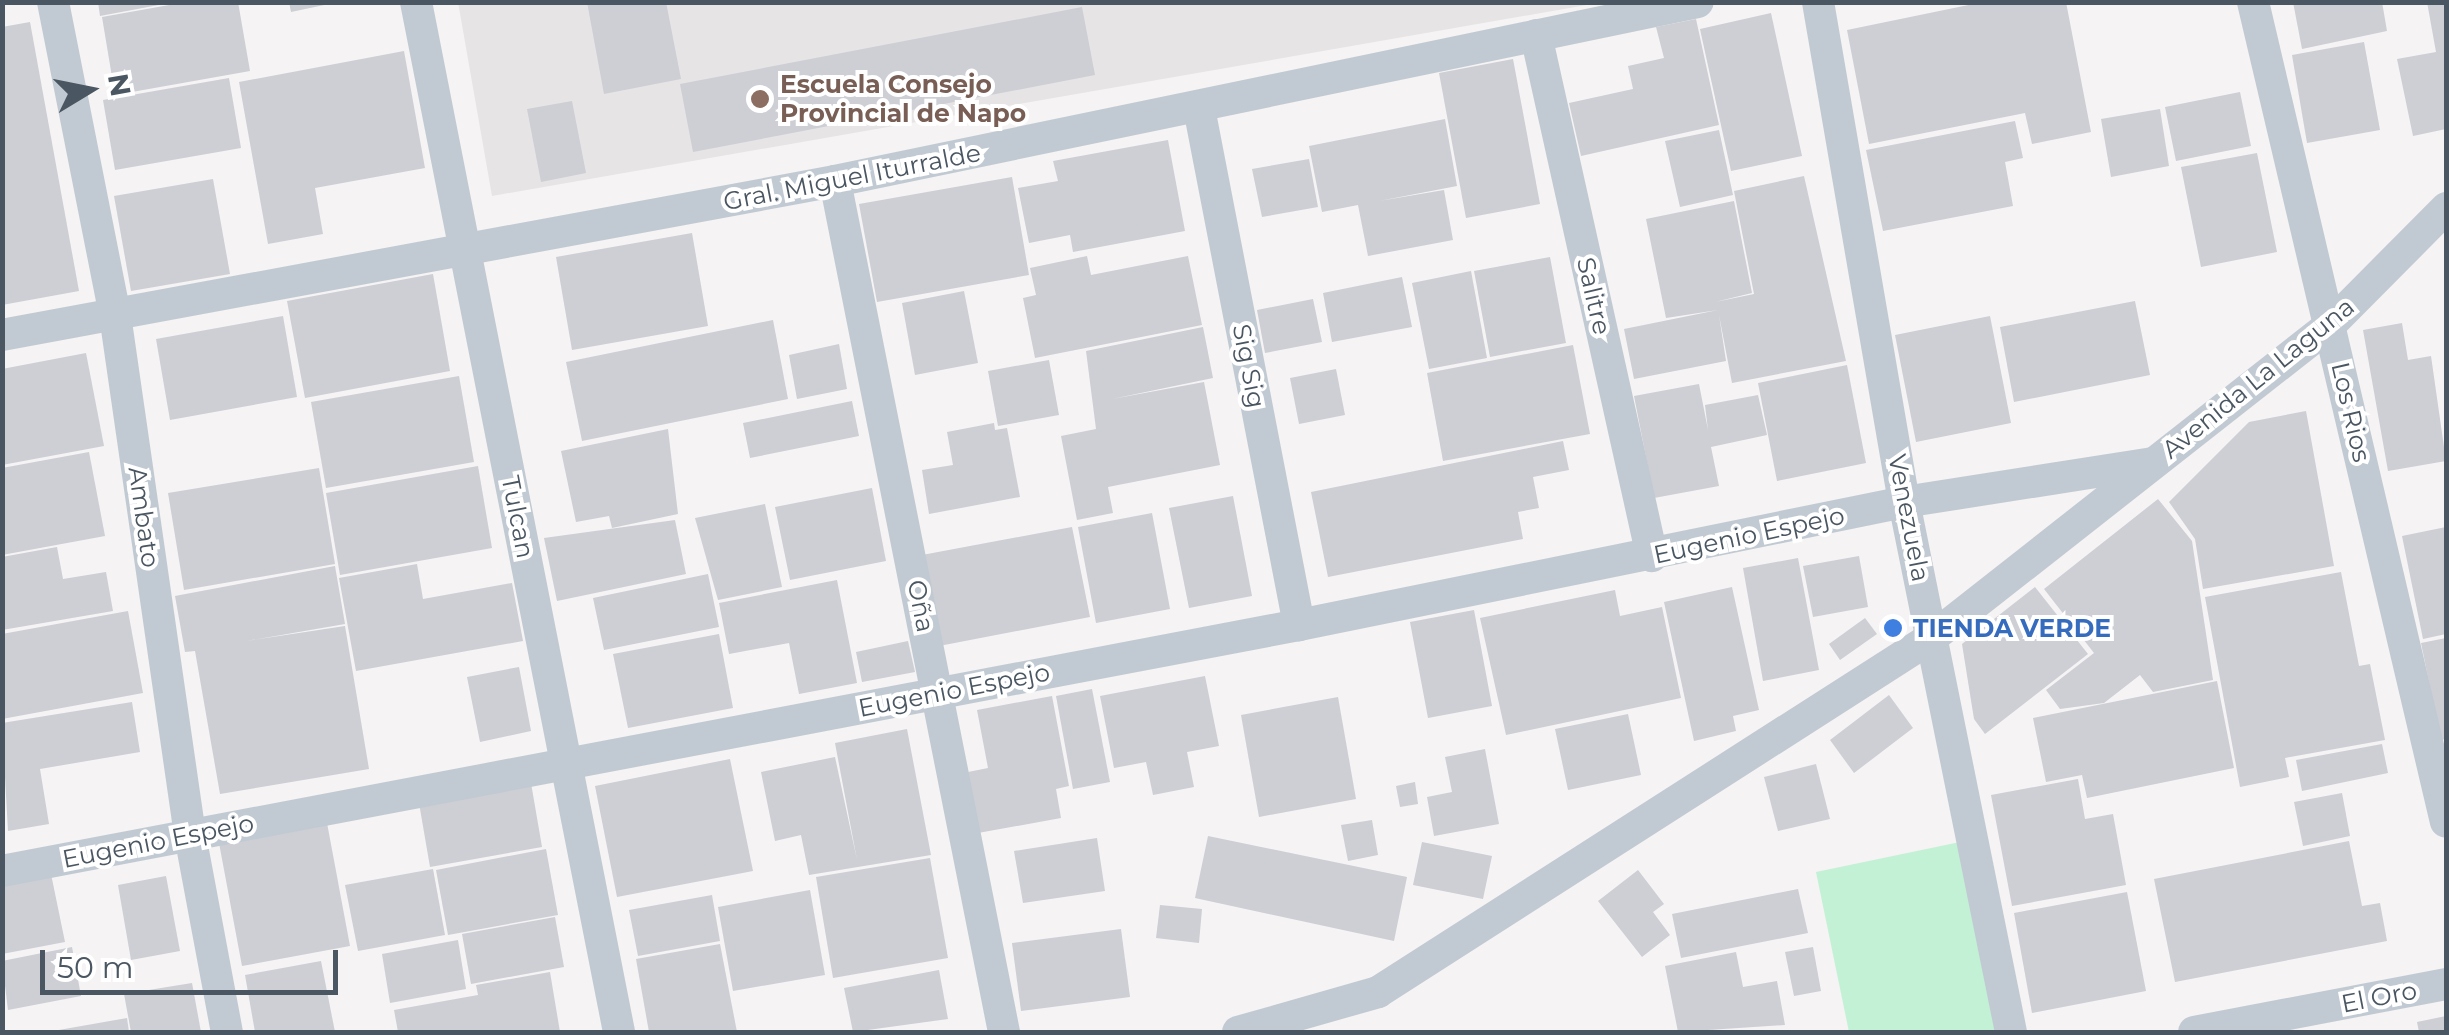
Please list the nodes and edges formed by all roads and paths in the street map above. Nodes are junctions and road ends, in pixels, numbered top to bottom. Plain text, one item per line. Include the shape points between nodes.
1 (54, 2) edge
2 (416, 2) edge
3 (1698, 2) edge
4 (1818, 2) edge
5 (2253, 2) edge
6 (1536, 35) junction
7 (1199, 108) junction
8 (835, 181) junction
9 (2446, 208) edge
10 (464, 252) junction
11 (115, 315) junction
12 (2330, 324) junction
13 (2, 336) edge
14 (2153, 463) junction
15 (1904, 502) junction
16 (1652, 556) junction
17 (1300, 625) junction
18 (1934, 636) junction
19 (939, 693) junction
20 (567, 761) junction
21 (2446, 822) edge
22 (190, 835) junction
23 (2, 871) edge
24 (2446, 984) edge
25 (226, 1032) edge
26 (619, 1032) edge
27 (1004, 1032) edge
28 (1238, 1032) edge
29 (2011, 1032) edge
30 (2194, 1032) edge

1 - 11 street, Ambato
2 - 10 street, Tulcan
3 - 6 street, Gral. Miguel Iturralde
4 - 15 street, Venezuela
5 - 12 street, Los Rios
6 - 7 street, Gral. Miguel Iturralde
6 - 16 street, Salitre
7 - 8 street, Gral. Miguel Iturralde
7 - 17 street, Sig Sig
8 - 10 street, Gral. Miguel Iturralde
8 - 19 street, Oña
9 - 12 street, Avenida La Laguna
10 - 11 street, Gral. Miguel Iturralde
10 - 20 street, Tulcan
11 - 13 street, Gral. Miguel Iturralde
11 - 22 street, Ambato
12 - 14 street, Avenida La Laguna
12 - 21 street, Los Rios
14 - 15 street, Avenida La Laguna
14 - 18 street, Avenida La Laguna
15 - 16 street, Eugenio Espejo
15 - 18 street, Venezuela
16 - 17 street, Eugenio Espejo
17 - 19 street, Eugenio Espejo
18 - 28 street, Avenida La Laguna via 1378,992
18 - 29 street, Venezuela
19 - 20 street, Eugenio Espejo
19 - 27 street, Oña
20 - 22 street, Eugenio Espejo
20 - 26 street, Tulcan
22 - 23 street, Eugenio Espejo
22 - 25 street, Ambato
24 - 30 street, El Oro

